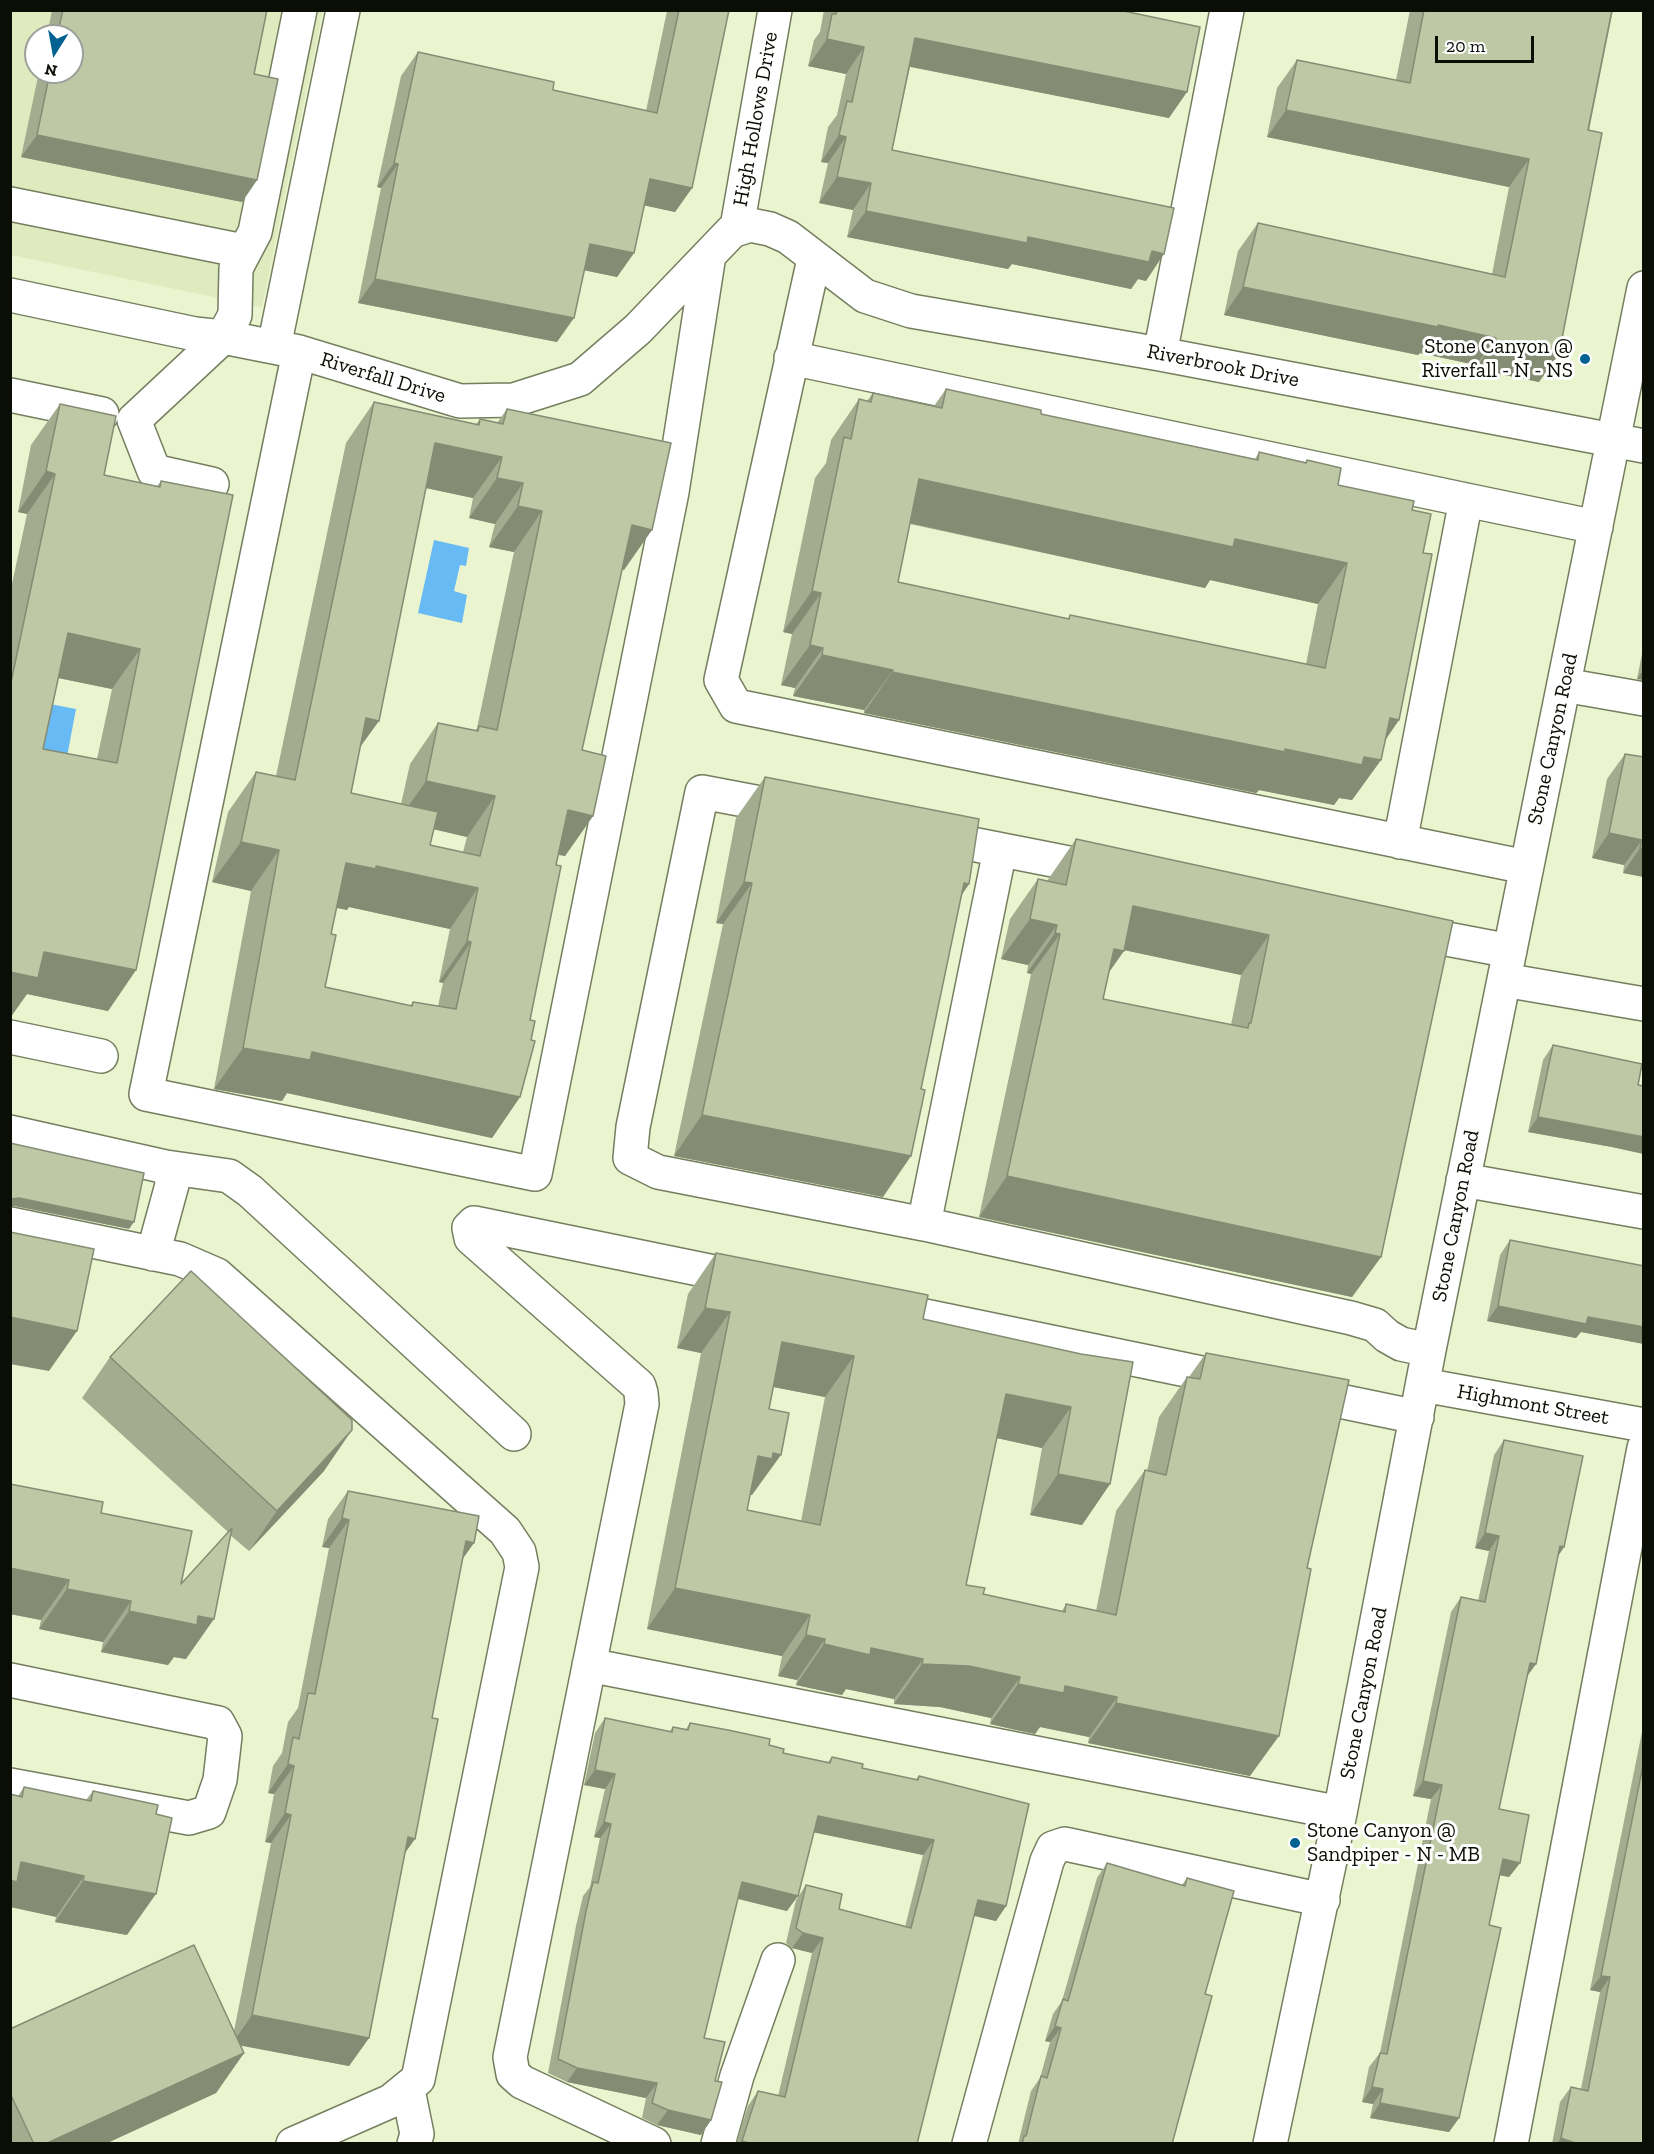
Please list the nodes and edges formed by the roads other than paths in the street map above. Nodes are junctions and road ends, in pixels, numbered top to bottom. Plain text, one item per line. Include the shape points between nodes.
1 (300, 10) edge
2 (343, 10) edge
3 (776, 10) edge
4 (1227, 10) edge
5 (10, 204) edge
6 (737, 227) junction
7 (243, 251) junction
8 (709, 255) junction
9 (814, 259) junction
10 (1644, 288) edge
11 (10, 295) edge
12 (223, 337) junction
13 (287, 350) junction
14 (1160, 354) junction
15 (791, 358) junction
16 (10, 395) edge
17 (134, 420) junction
18 (1629, 443) edge
19 (212, 484) dead end
20 (1466, 500) junction
21 (1596, 527) junction
22 (1564, 685) junction
23 (1644, 699) edge
24 (817, 814) edge
25 (897, 830) edge
26 (1400, 842) junction
27 (1000, 850) junction
28 (1526, 867) junction
29 (1130, 876) edge
30 (1377, 925) edge
31 (1507, 966) junction
32 (1644, 1004) edge
33 (10, 1037) edge
34 (101, 1056) dead end
35 (10, 1132) edge
36 (166, 1167) junction
37 (1464, 1180) junction
38 (1644, 1212) edge
39 (10, 1224) edge
40 (924, 1224) junction
41 (153, 1254) junction
42 (778, 1285) edge
43 (849, 1300) edge
44 (1429, 1350) junction
45 (1423, 1385) junction
46 (1417, 1417) junction
47 (1644, 1425) edge
48 (514, 1434) dead end
49 (1644, 1448) edge
50 (589, 1665) junction
51 (10, 1680) edge
52 (10, 1785) edge
53 (1340, 1813) junction
54 (1323, 1900) junction
55 (778, 1960) dead end
56 (408, 2090) junction
57 (293, 2144) edge
58 (414, 2144) edge
59 (654, 2144) edge
60 (718, 2144) edge
61 (969, 2144) edge
62 (1270, 2144) edge
63 (1511, 2144) edge

1 - 7 street via 255,232
2 - 13 street
3 - 6 street, High Hollows Drive
4 - 14 street
5 - 7 street
6 - 8 street, High Hollows Drive
6 - 9 street, High Hollows Drive via 770,229 788,237
7 - 12 street via 236,268 235,315
8 - 13 street, Riverfall Drive via 638,329 580,379 514,400 459,401
8 - 13 street via 672,492 535,1174 146,1094
9 - 14 street, Riverbrook Drive via 866,296 911,311
9 - 15 street
10 - 18 street, Stone Canyon Road
11 - 12 street, Riverfall Drive
12 - 13 street, Riverfall Drive
12 - 17 street
14 - 18 street, Riverbrook Drive
15 - 20 street
15 - 26 street via 721,680 736,706
16 - 17 street
17 - 19 street via 154,471
18 - 21 street, Stone Canyon Road
20 - 21 street
20 - 26 street
21 - 22 street, Stone Canyon Road
22 - 23 street
22 - 28 street, Stone Canyon Road
24 - 40 street via 702,792 633,1127 630,1158 658,1172
25 - 27 street
26 - 28 street
27 - 29 street
27 - 40 street
28 - 31 street, Stone Canyon Road
30 - 31 street
31 - 32 street
31 - 37 street, Stone Canyon Road
33 - 34 street
35 - 36 street
36 - 41 street via 173,1180
36 - 48 street via 229,1176 247,1189
37 - 38 street
37 - 44 street, Stone Canyon Road
39 - 41 street
40 - 44 street via 1351,1318 1375,1325 1401,1344
41 - 56 street via 180,1259 218,1275 505,1531 519,1551 522,1567 418,2079
42 - 50 street via 474,1223 469,1228 471,1238 639,1386 641,1393 642,1404
43 - 46 street
44 - 45 street, Stone Canyon Road
45 - 46 street, Stone Canyon Road
45 - 47 street, Highmont Street
46 - 53 street, Stone Canyon Road
49 - 63 street
50 - 53 street
50 - 59 street via 510,2057 513,2074 522,2082
51 - 52 street via 218,1723 225,1736 220,1780 209,1812 189,1818
53 - 54 street, Stone Canyon Road
54 - 61 street via 1065,1845 1053,1848
54 - 62 street, Stone Canyon Road
55 - 60 street via 737,2076
56 - 57 street
56 - 58 street via 417,2134

